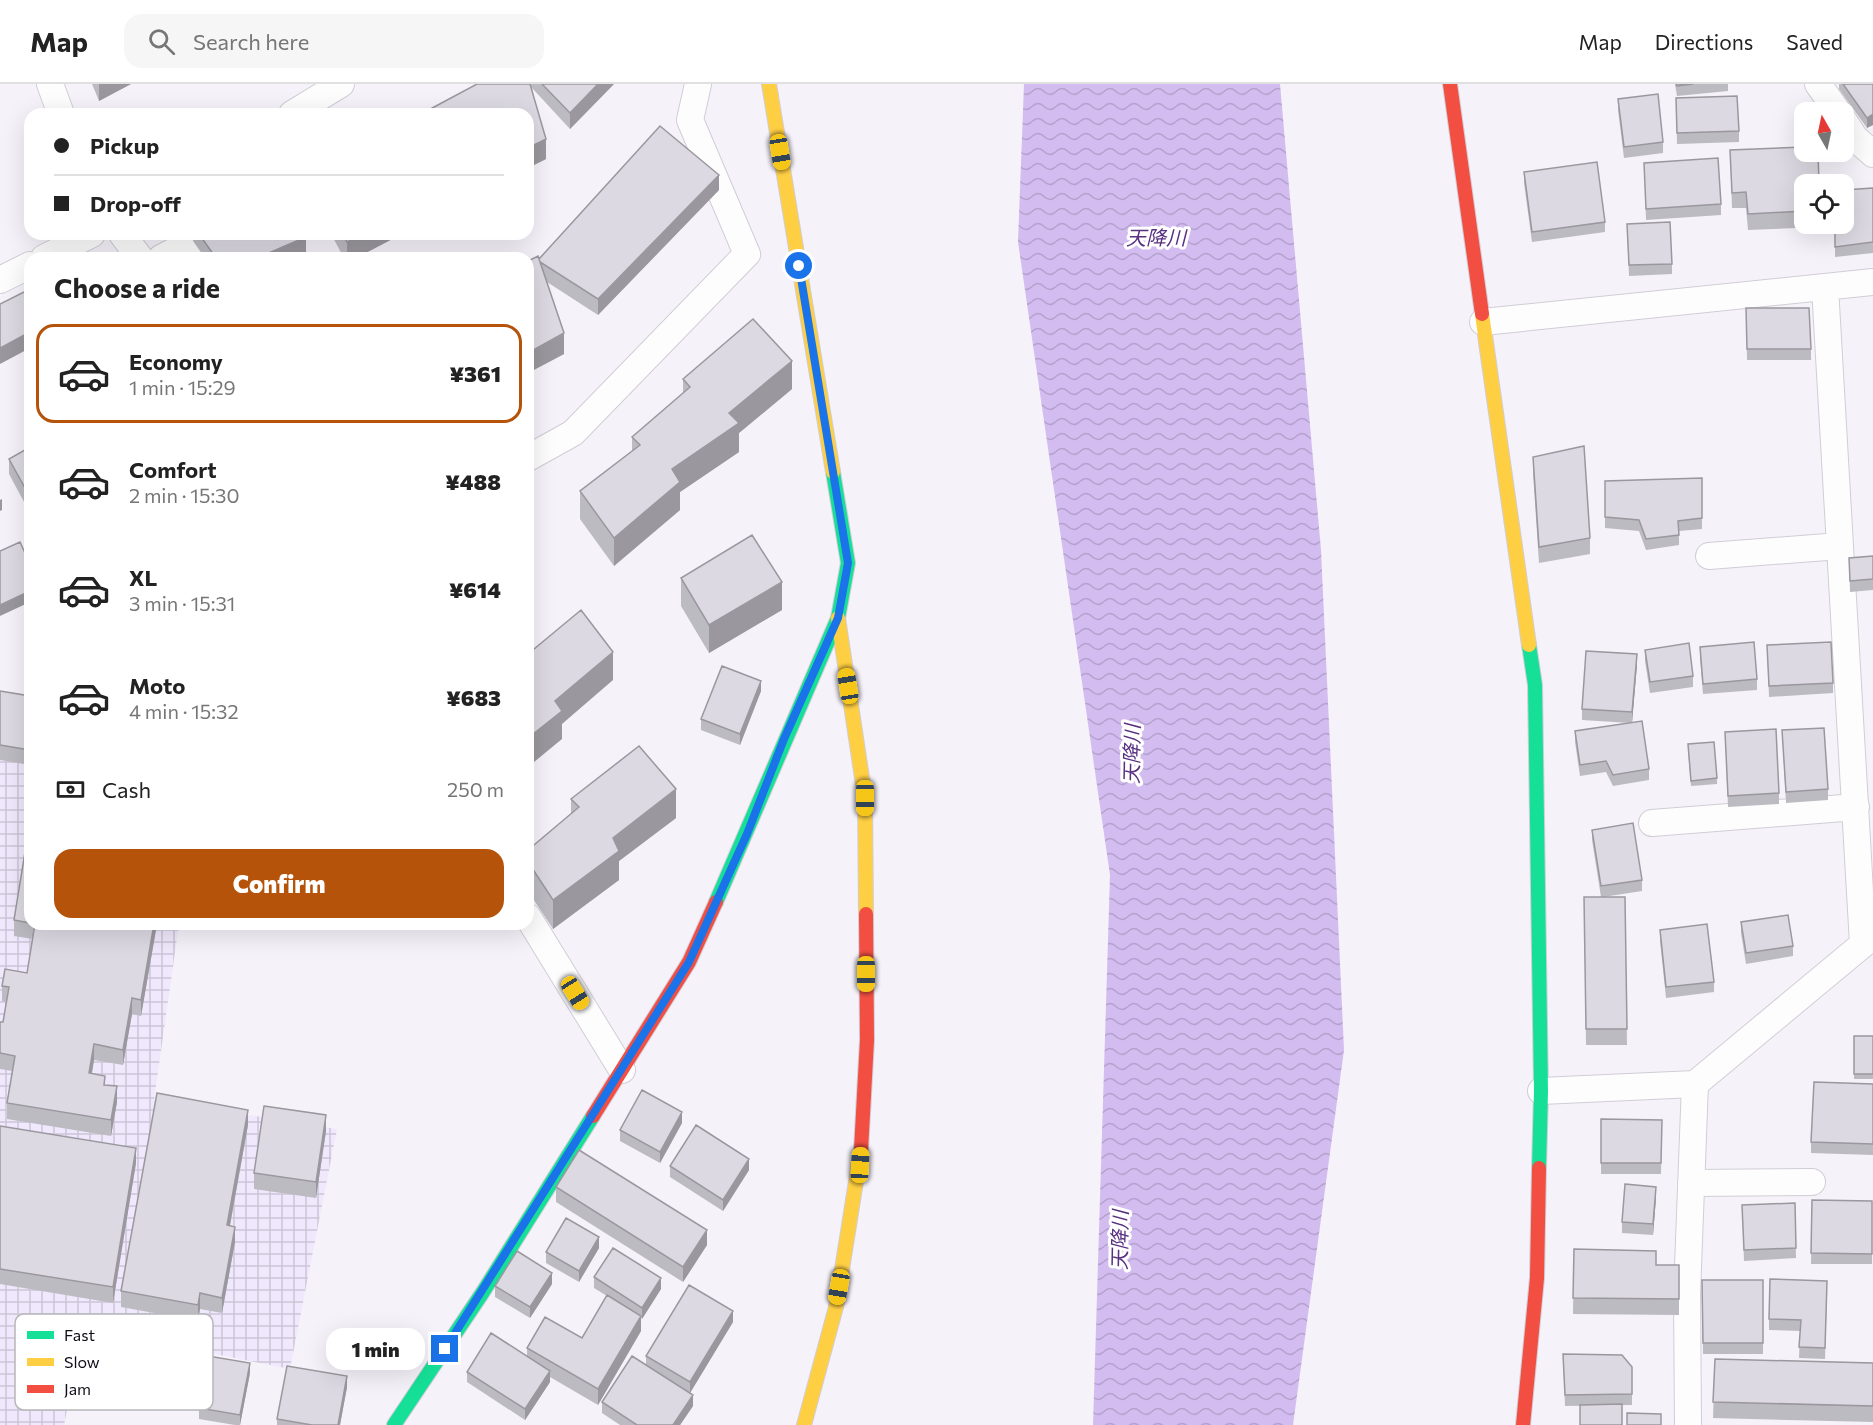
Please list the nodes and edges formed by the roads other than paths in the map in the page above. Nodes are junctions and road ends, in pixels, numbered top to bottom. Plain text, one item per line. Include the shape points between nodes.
1 (50, 84) edge
2 (341, 84) edge
3 (698, 84) edge
4 (769, 84) edge
5 (1449, 84) edge
6 (1818, 84) edge
7 (1831, 102) edge
8 (59, 108) edge
9 (302, 108) edge
10 (1854, 136) edge
11 (1873, 154) edge
12 (80, 240) edge
13 (196, 240) edge
14 (56, 252) edge
15 (172, 252) edge
16 (24, 268) edge
17 (0, 280) edge
18 (1873, 282) edge
19 (1825, 287) junction
20 (1483, 322) junction
21 (534, 455) edge
22 (1840, 546) junction
23 (1710, 556) dead end
24 (838, 618) junction
25 (1856, 807) junction
26 (1652, 823) dead end
27 (534, 927) edge
28 (1868, 940) edge
29 (622, 1070) junction
30 (1695, 1084) junction
31 (1541, 1091) junction
32 (1812, 1182) dead end
33 (1691, 1183) junction
34 (394, 1425) edge
35 (804, 1425) edge
36 (1523, 1425) edge
37 (1688, 1425) edge

1 - 8 street
2 - 9 street
3 - 21 street via 690,120 747,254 573,433
4 - 24 street via 848,563
5 - 20 street
6 - 7 street
10 - 11 street
12 - 14 street
13 - 15 street
16 - 17 street
18 - 19 street
19 - 20 street
19 - 22 street
20 - 31 street via 1535,685
22 - 23 street
22 - 25 street
24 - 29 street via 689,962
24 - 35 street via 865,798 867,1040 860,1165 836,1307
25 - 26 street
25 - 28 street
27 - 29 street
28 - 30 street
29 - 34 street via 483,1292
30 - 31 street
30 - 33 street
31 - 36 street via 1538,1278
32 - 33 street
33 - 37 street

